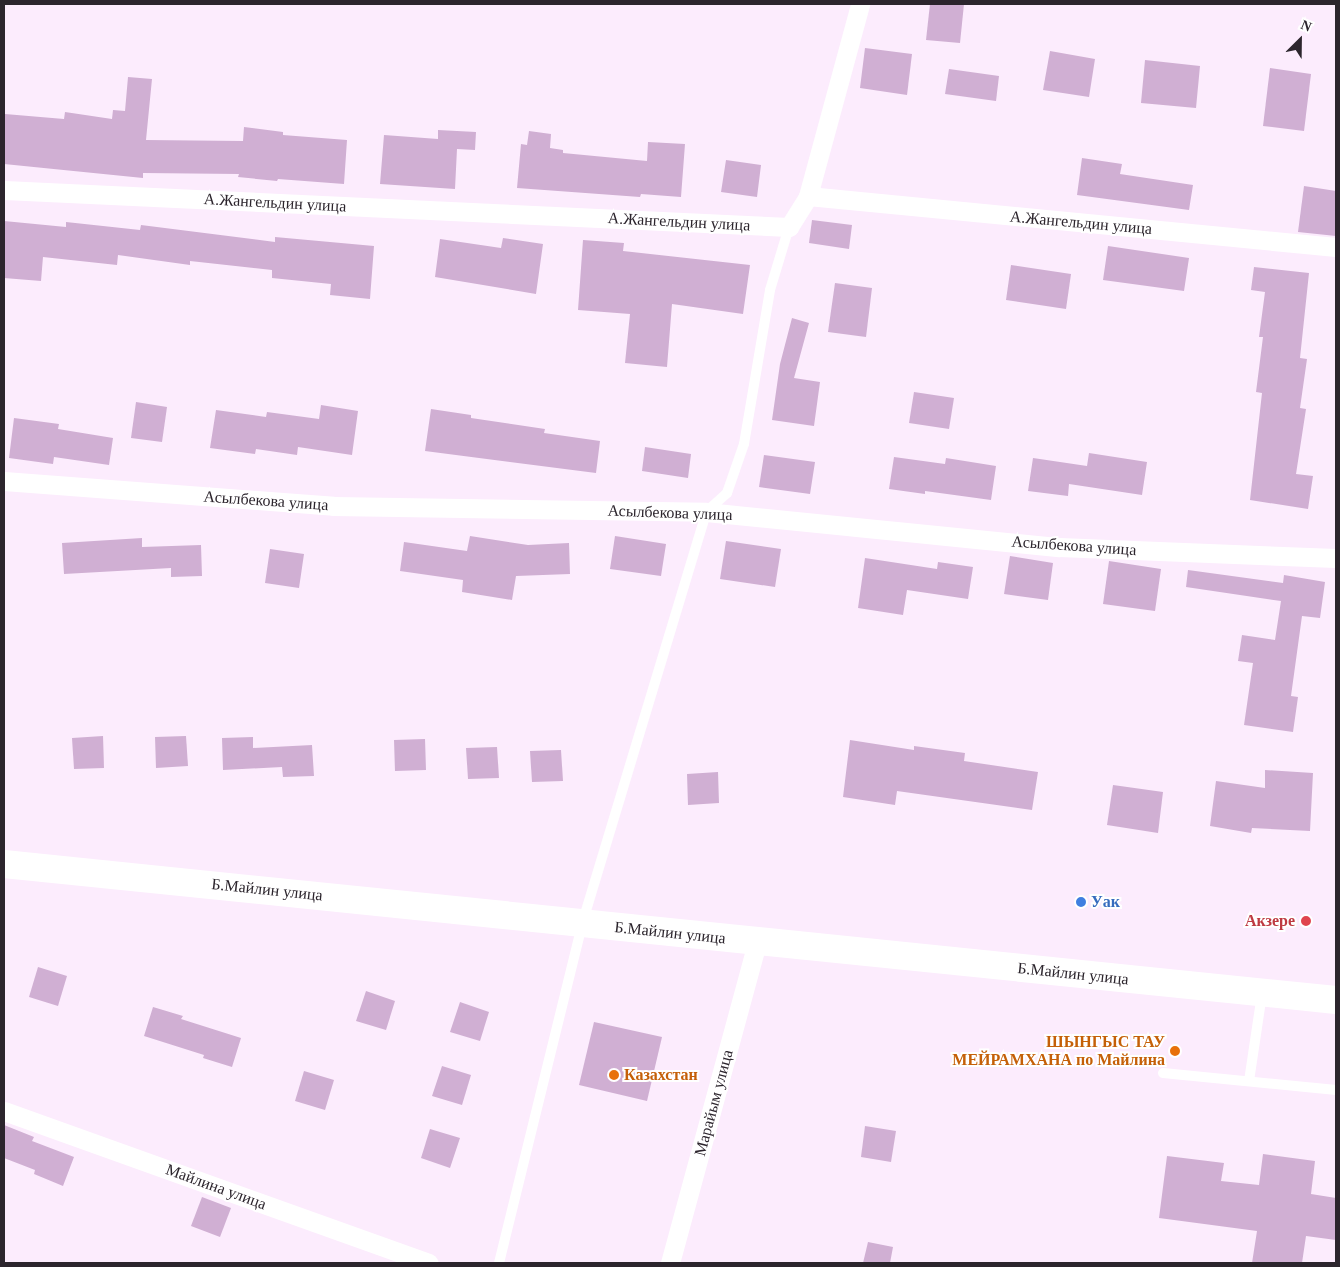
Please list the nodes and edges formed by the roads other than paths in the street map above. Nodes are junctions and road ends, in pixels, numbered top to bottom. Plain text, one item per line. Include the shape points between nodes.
1 (860, 4) edge
2 (4, 190) edge
3 (808, 196) junction
4 (789, 227) junction
5 (1336, 247) edge
6 (4, 481) edge
7 (706, 512) junction
8 (1336, 558) edge
9 (4, 864) edge
10 (582, 924) junction
11 (757, 942) junction
12 (1262, 993) junction
13 (1336, 1000) edge
14 (1163, 1073) dead end
15 (1249, 1081) junction
16 (1336, 1090) edge
17 (4, 1111) edge
18 (429, 1263) edge
19 (499, 1263) edge
20 (670, 1263) edge

1 - 3 street
2 - 4 street, А.Жангельдин улица
3 - 4 street
3 - 5 street, А.Жангельдин улица
4 - 7 lane via 770,290 744,444 727,493
6 - 7 street, Асылбекова улица via 333,506
7 - 8 street, Асылбекова улица via 1059,547
7 - 10 lane
9 - 10 street, Б.Майлин улица
10 - 11 street, Б.Майлин улица
10 - 19 lane
11 - 12 street, Б.Майлин улица
11 - 20 street, Марайым улица
12 - 13 street, Б.Майлин улица
12 - 15 lane
14 - 15 lane
15 - 16 lane
17 - 18 street, Майлина улица

